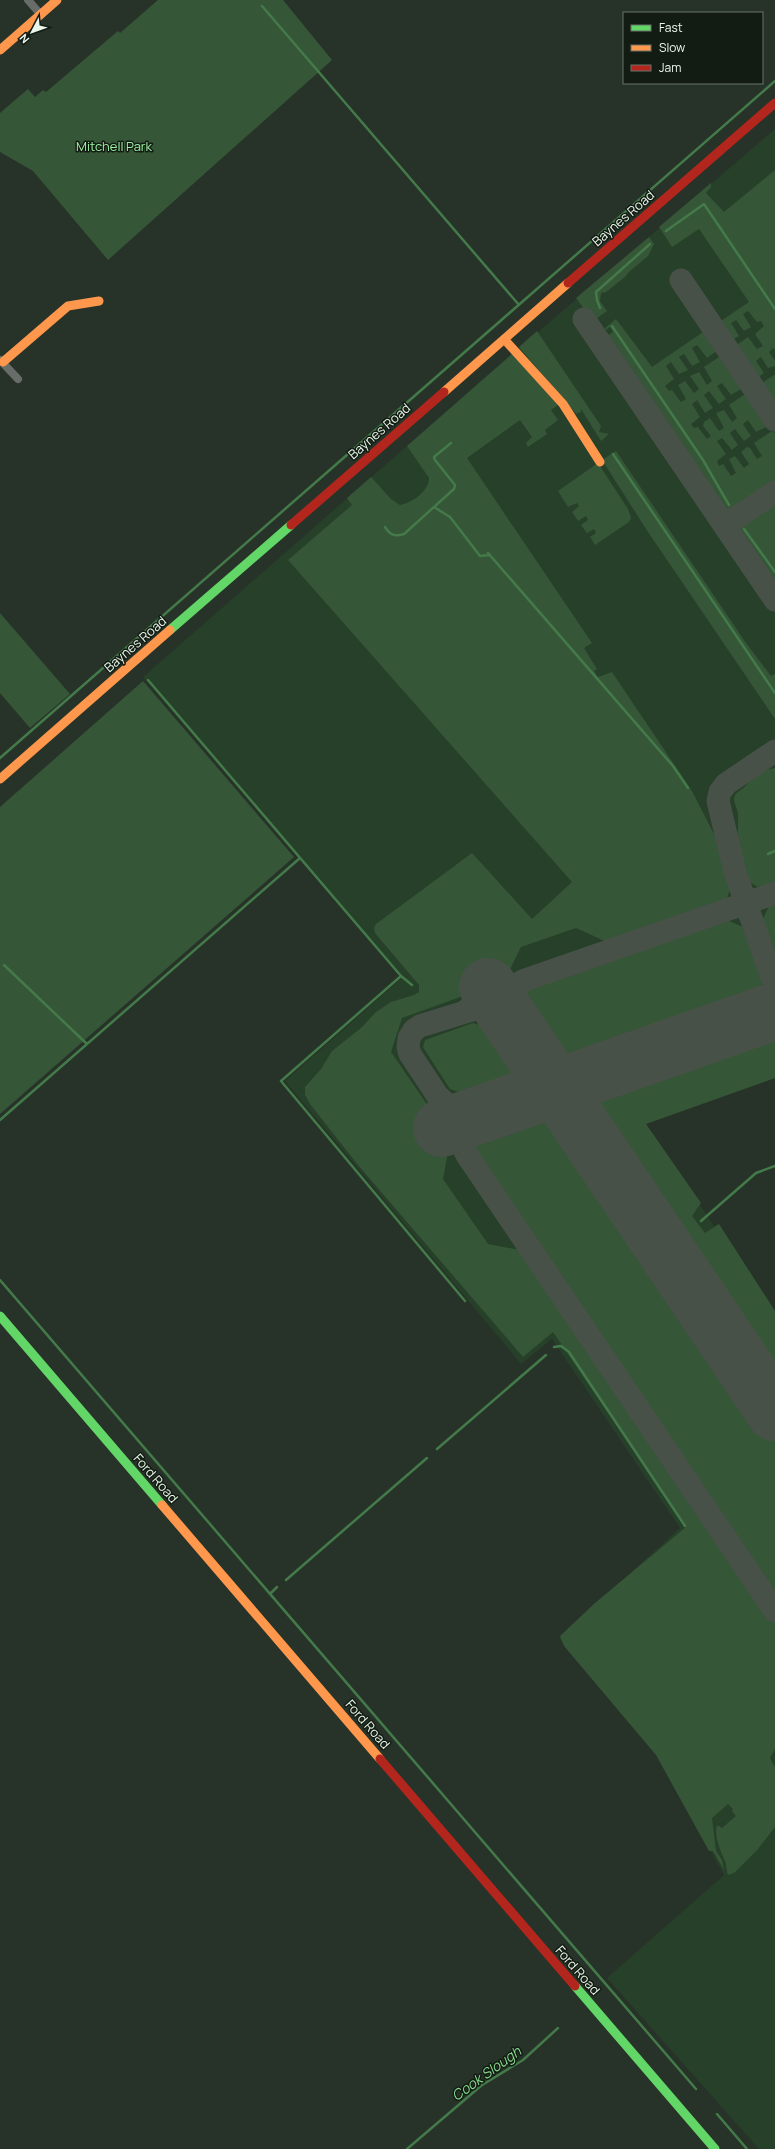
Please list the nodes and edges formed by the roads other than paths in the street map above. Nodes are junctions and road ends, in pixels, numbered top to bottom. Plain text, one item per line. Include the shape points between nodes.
1 (28, 0) edge
2 (57, 0) edge
3 (41, 14) junction
4 (0, 50) edge
5 (775, 103) edge
6 (99, 301) dead end
7 (504, 339) junction
8 (1, 361) edge
9 (18, 379) dead end
10 (600, 462) dead end
11 (0, 779) edge
12 (0, 1316) edge
13 (715, 2149) edge

1 - 3 street
2 - 3 street
3 - 4 street
5 - 7 street, Baynes Road
6 - 8 street via 68,306
7 - 10 street via 563,404
7 - 11 street, Baynes Road
8 - 9 street
12 - 13 street, Ford Road

